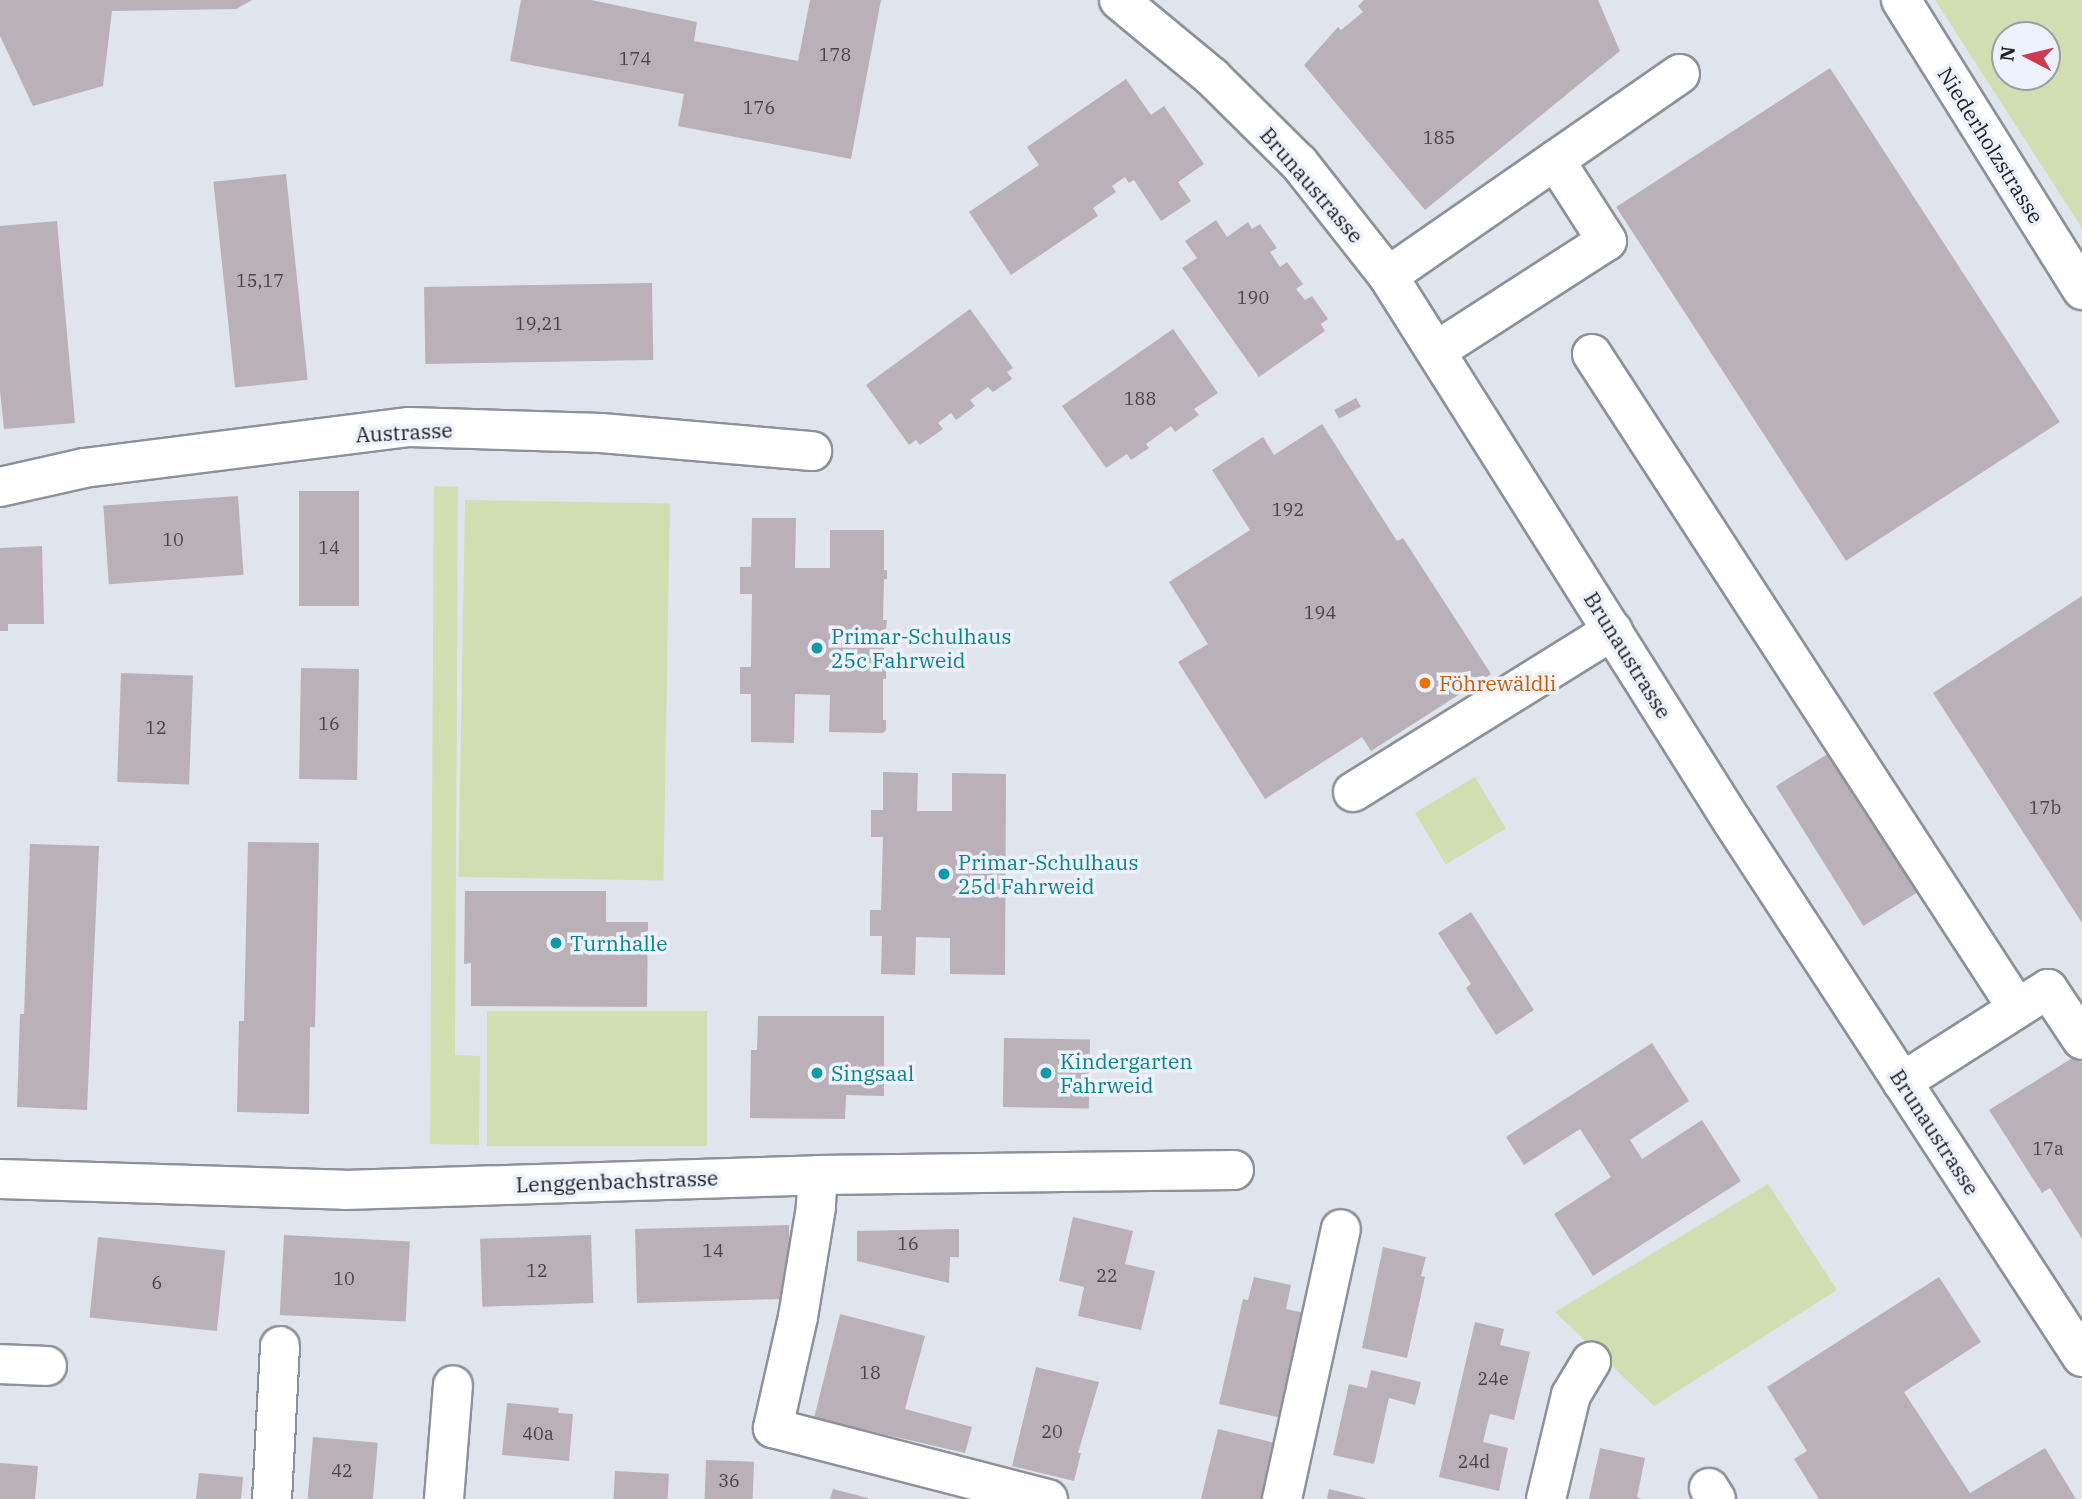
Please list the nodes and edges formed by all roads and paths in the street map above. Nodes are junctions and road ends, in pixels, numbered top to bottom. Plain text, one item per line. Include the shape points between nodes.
1 (1119, 0) edge
2 (1900, 0) edge
3 (1679, 74) dead end
4 (1555, 160) junction
5 (1388, 276) junction
6 (2082, 290) edge
7 (1436, 351) junction
8 (1592, 354) dead end
9 (811, 452) dead end
10 (0, 487) edge
11 (1613, 630) junction
12 (1353, 792) dead end
13 (2017, 1008) junction
14 (2082, 1040) edge
15 (1902, 1082) junction
16 (1234, 1170) dead end
17 (818, 1175) junction
18 (0, 1179) edge
19 (1341, 1229) dead end
20 (279, 1346) dead end
21 (2082, 1357) edge
22 (1591, 1362) dead end
23 (0, 1364) edge
24 (47, 1366) dead end
25 (453, 1385) dead end
26 (272, 1499) edge
27 (444, 1499) edge
28 (1048, 1499) edge
29 (1282, 1499) edge
30 (1546, 1499) edge

1 - 5 street, Brunaustrasse via 1212,77 1299,163
2 - 6 street, Niederholzstrasse
3 - 4 street
4 - 5 street
4 - 7 street via 1607,241
5 - 7 street, Brunaustrasse
7 - 11 street, Brunaustrasse
8 - 13 street
9 - 10 street, Austrasse via 601,433 409,428 84,468
11 - 12 street
11 - 15 street, Brunaustrasse
13 - 14 street via 2048,989
13 - 15 street
15 - 21 street, Brunaustrasse
16 - 17 street, Lenggenbachstrasse
17 - 18 street, Lenggenbachstrasse via 345,1190
17 - 28 street via 798,1317 773,1427
19 - 29 street
20 - 26 street
22 - 30 street via 1571,1395
23 - 24 street
25 - 27 street

